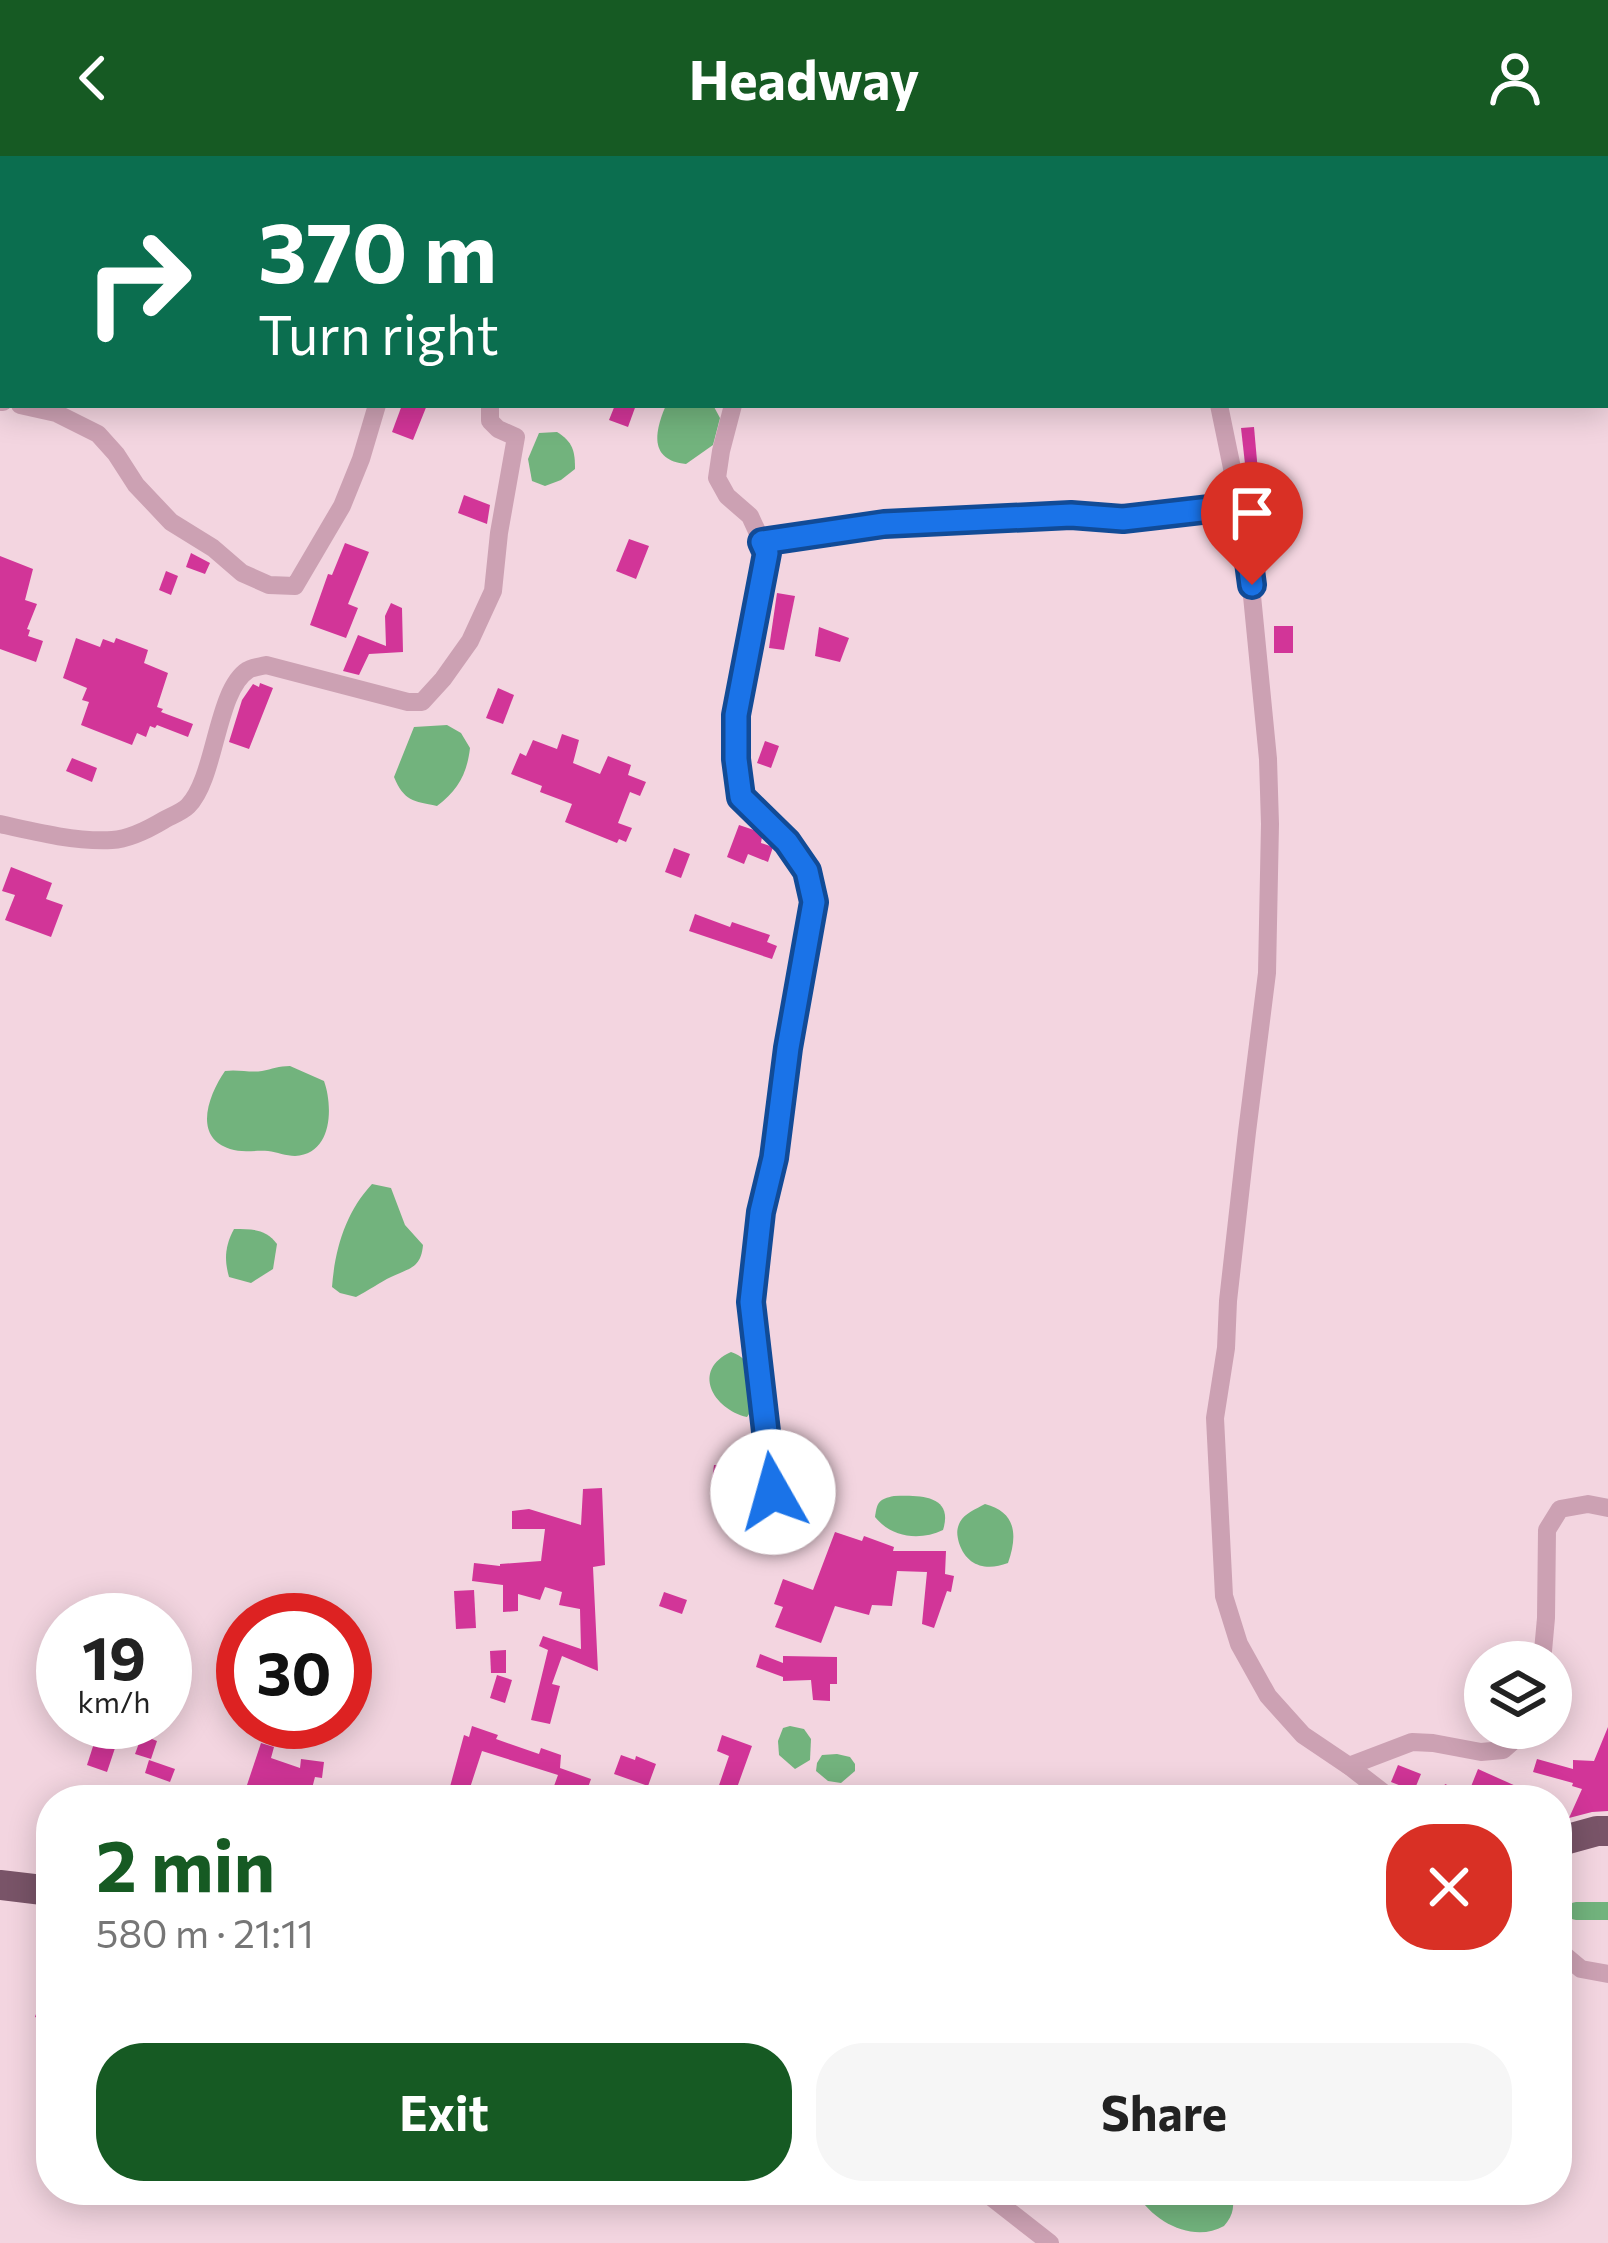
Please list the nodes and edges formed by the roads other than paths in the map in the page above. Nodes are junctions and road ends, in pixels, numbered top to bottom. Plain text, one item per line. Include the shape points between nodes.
1 (34, 408) edge
2 (376, 408) edge
3 (490, 408) edge
4 (732, 408) edge
5 (1220, 408) edge
6 (1236, 506) junction
7 (762, 542) junction
8 (0, 824) edge
9 (1608, 1508) edge
10 (764, 1544) dead end
11 (1544, 1641) edge
12 (1464, 1749) edge
13 (1465, 1749) edge
14 (1503, 1749) edge
15 (1349, 1766) junction
16 (1374, 1785) edge
17 (1608, 1831) edge
18 (1572, 1838) edge
19 (0, 1885) edge
20 (36, 1889) edge
21 (1572, 1962) edge
22 (1608, 1974) edge
23 (1001, 2205) edge
24 (1050, 2243) edge

1 - 2 street via 98,434 171,522 242,573 295,586 342,506
3 - 8 street via 497,429 516,437 494,591 470,641 422,703 266,665 249,669 229,699 207,776 188,806 114,840
4 - 7 street via 717,478
5 - 6 street
6 - 7 street via 1123,519 884,524
6 - 15 street via 1255,615 1270,824 1268,973 1215,1418 1224,1595 1268,1696 1303,1735
7 - 10 street via 767,553 736,715 741,797 787,842 807,871 814,902 751,1302 773,1492
9 - 11 street via 1560,1509 1547,1530
12 - 15 street via 1412,1742
13 - 14 street
15 - 16 street
17 - 18 main road
19 - 20 main road
21 - 22 street
23 - 24 street

